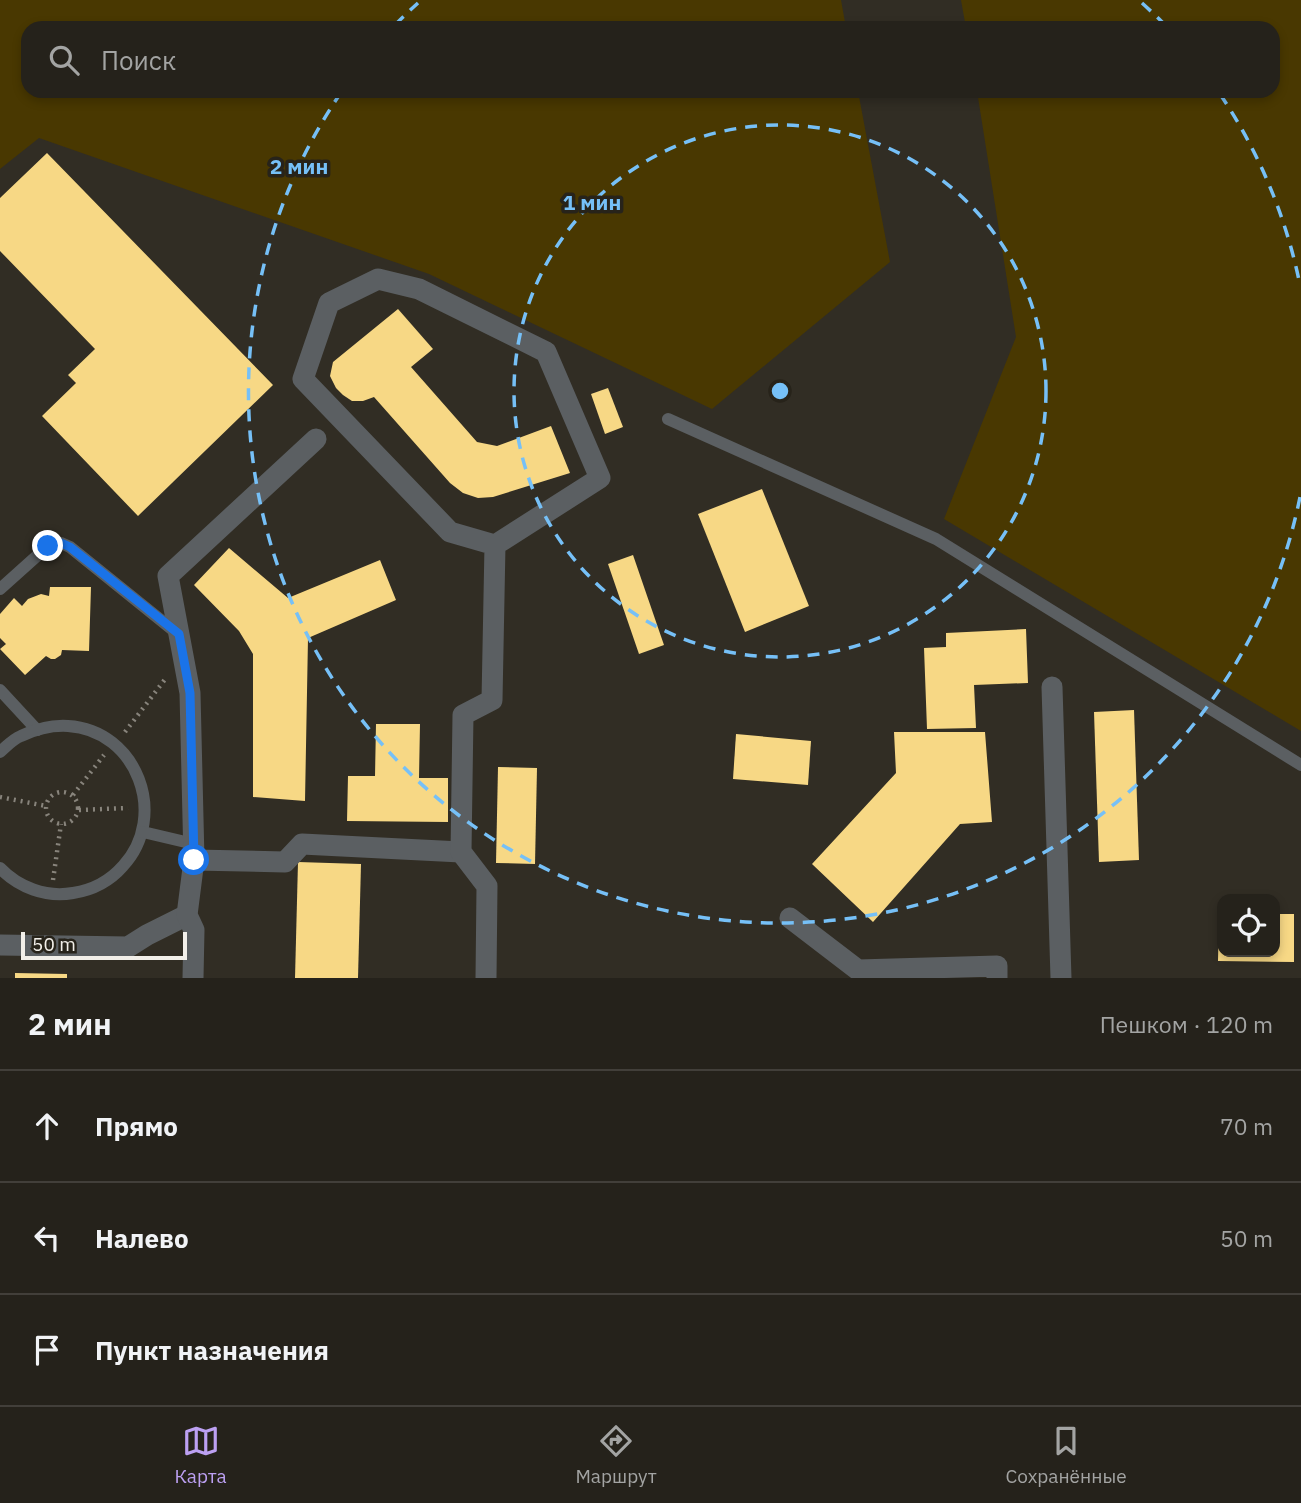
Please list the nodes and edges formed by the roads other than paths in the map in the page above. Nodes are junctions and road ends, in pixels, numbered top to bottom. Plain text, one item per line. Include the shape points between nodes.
1 (668, 419) dead end
2 (316, 439) dead end
3 (495, 545) junction
4 (0, 589) edge
5 (179, 634) junction
6 (1052, 687) dead end
7 (0, 690) edge
8 (37, 730) junction
9 (0, 752) edge
10 (1301, 765) edge
11 (143, 832) junction
12 (194, 852) junction
13 (461, 852) junction
14 (0, 868) edge
15 (187, 915) junction
16 (790, 918) dead end
17 (0, 945) edge
18 (193, 978) edge
19 (486, 978) edge
20 (997, 978) edge
21 (1061, 978) edge

1 - 10 lane via 936,539
2 - 5 street via 168,576
3 - 3 street via 450,532 303,379 329,303 378,279 419,289 546,352 600,478
3 - 13 street via 492,700 463,715
4 - 5 lane via 48,546 61,543
5 - 12 street via 190,693
6 - 21 street
7 - 8 lane
8 - 9 lane via 18,737
8 - 11 lane via 69,726 113,743 131,762 142,784
11 - 12 lane
11 - 14 lane via 132,857 113,877 89,890 61,895 34,891
12 - 13 street via 285,862 302,844
12 - 15 street
13 - 19 street via 487,886
15 - 17 street via 128,947
15 - 18 street via 194,930
16 - 20 street via 858,970 997,966

